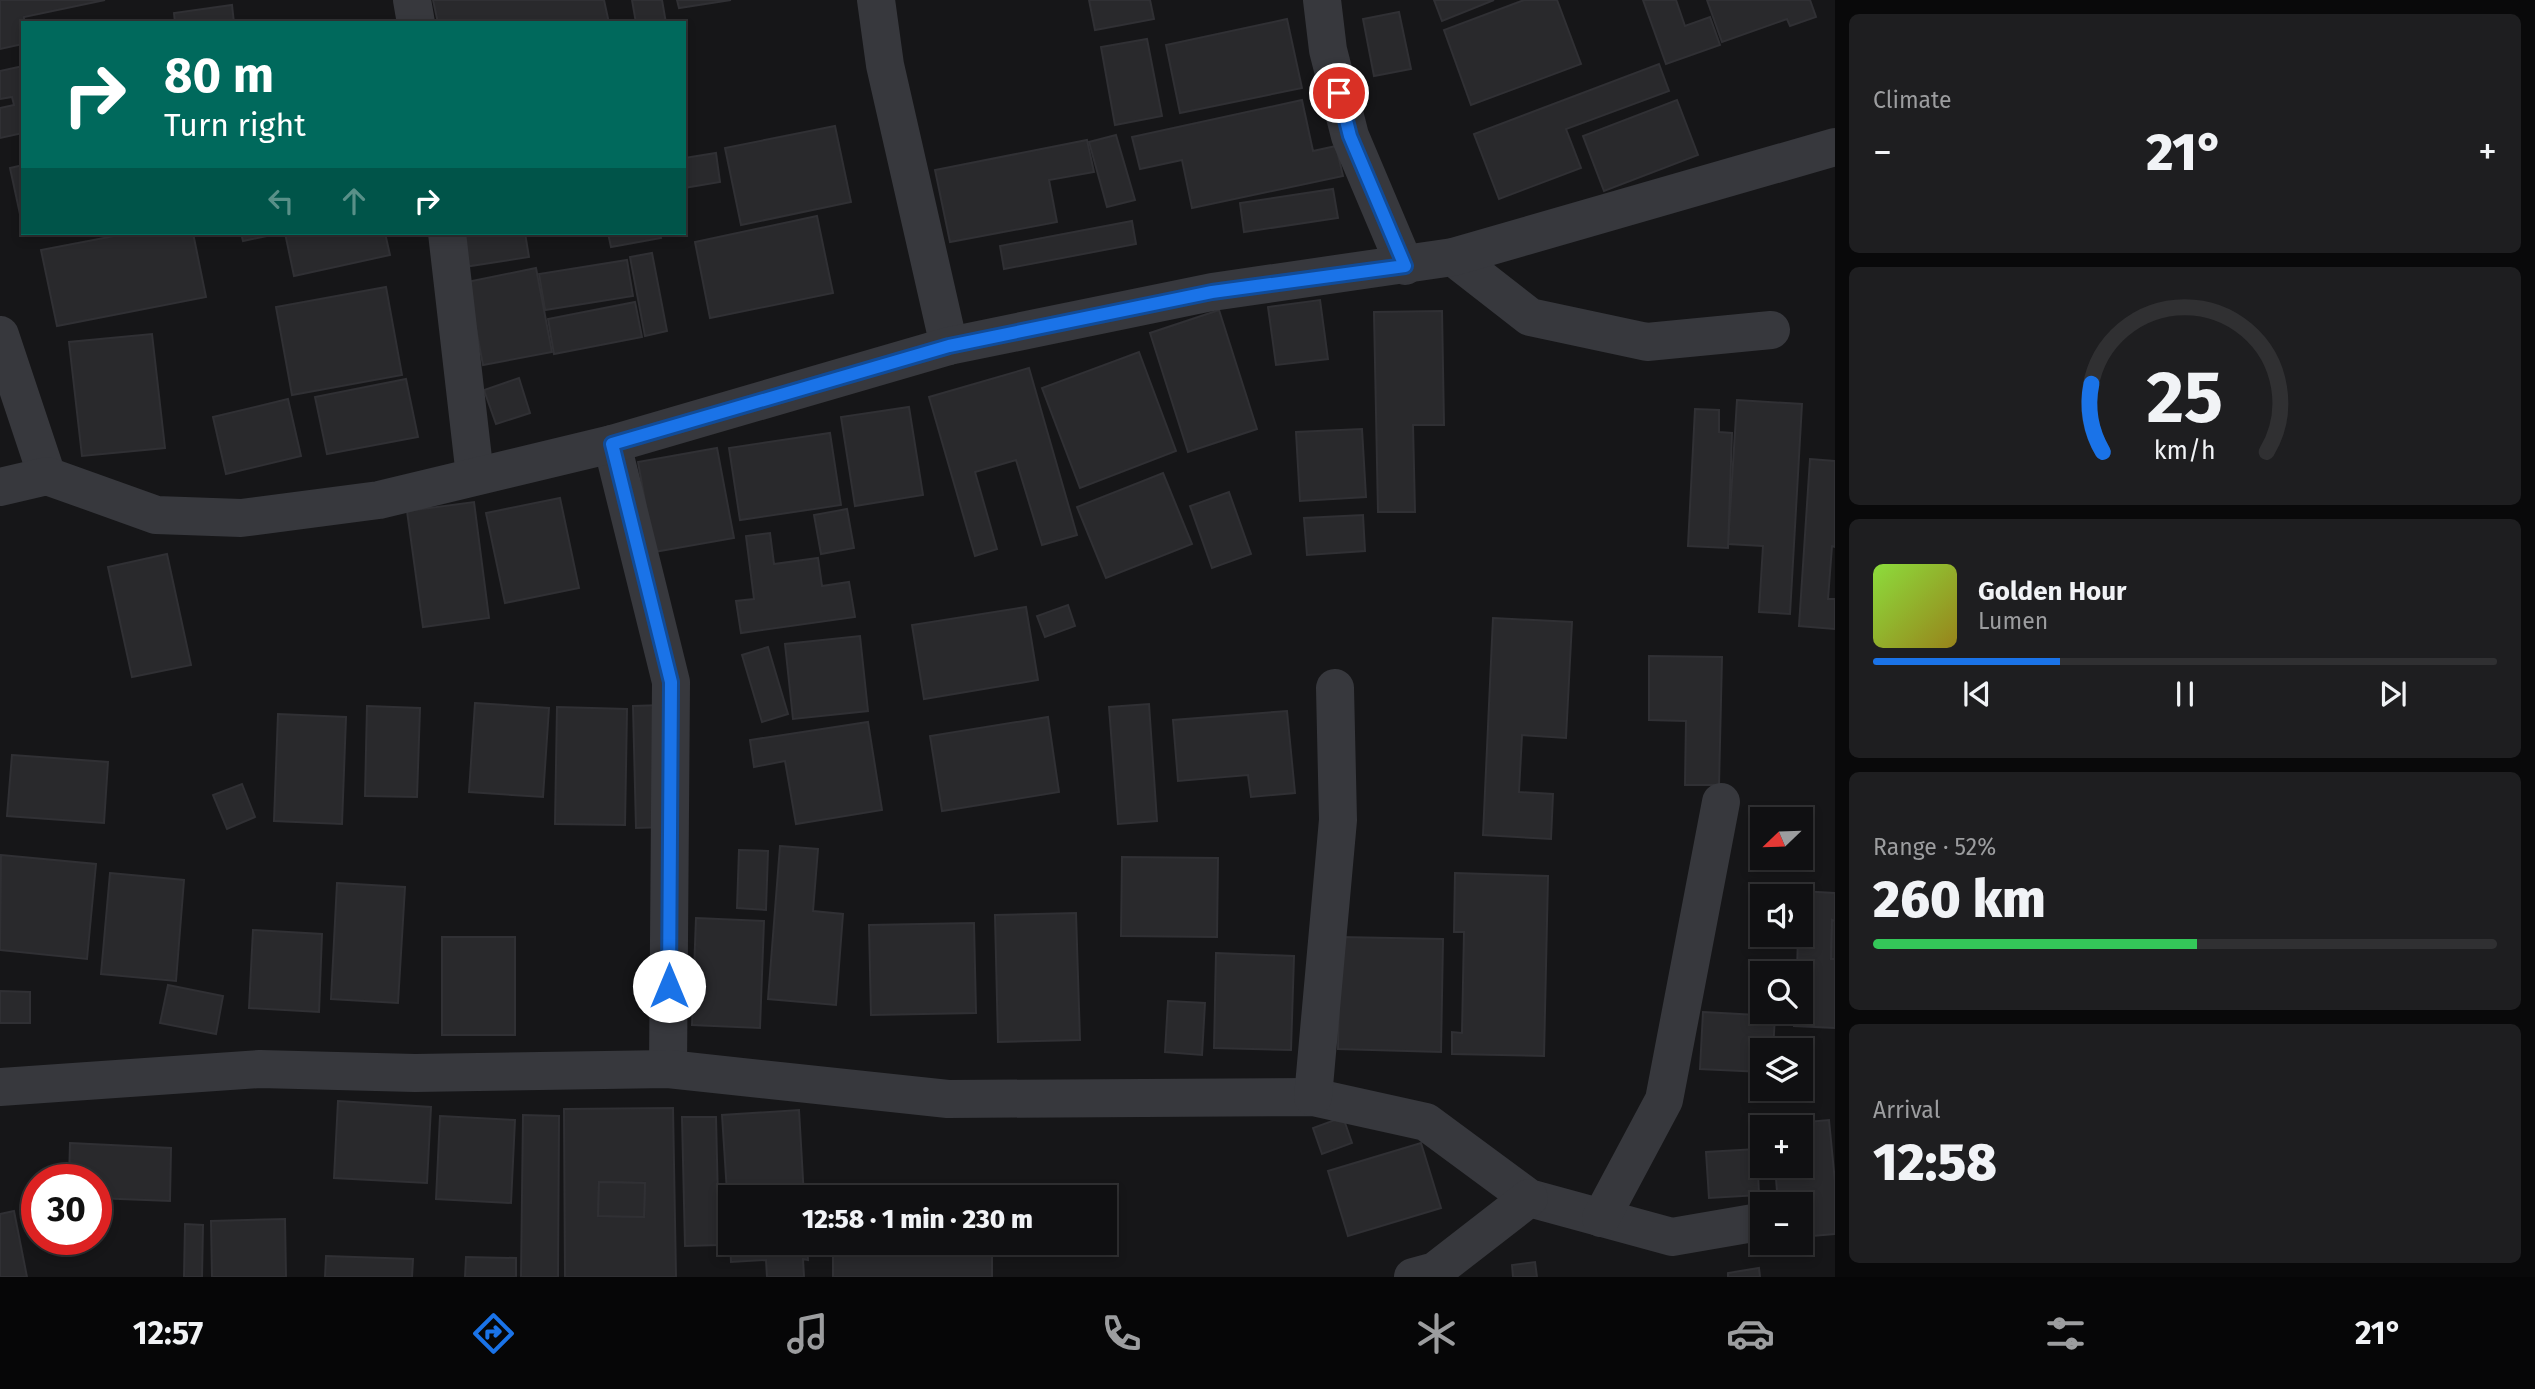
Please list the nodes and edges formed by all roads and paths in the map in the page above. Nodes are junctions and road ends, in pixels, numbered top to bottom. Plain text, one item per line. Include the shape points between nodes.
1 (412, 0) edge
2 (876, 0) edge
3 (1322, 0) edge
4 (416, 21) edge
5 (1835, 148) edge
6 (447, 235) edge
7 (1453, 257) junction
8 (1405, 266) junction
9 (1771, 330) dead end
10 (0, 335) edge
11 (949, 346) junction
12 (612, 444) junction
13 (47, 476) junction
14 (475, 476) junction
15 (0, 487) edge
16 (1335, 688) dead end
17 (1721, 802) dead end
18 (668, 1069) junction
19 (0, 1087) edge
20 (1314, 1097) junction
21 (1529, 1198) junction
22 (1601, 1218) junction
23 (1750, 1224) edge
24 (1413, 1277) edge

1 - 4 street
2 - 11 street via 885,65
3 - 8 street via 1328,50 1350,136
5 - 7 street
6 - 14 street
7 - 8 street
7 - 9 street via 1530,317 1647,342
8 - 11 street via 1212,292
10 - 13 street
11 - 12 street
12 - 14 street
12 - 18 street via 671,682
13 - 14 street via 156,515 241,518 379,500
13 - 15 street
16 - 20 street via 1338,820
17 - 22 street via 1664,1100
18 - 19 street via 415,1073 260,1069
18 - 20 street via 948,1099
20 - 21 street via 1426,1122
21 - 22 street
21 - 24 street via 1435,1271
22 - 23 street via 1672,1237

